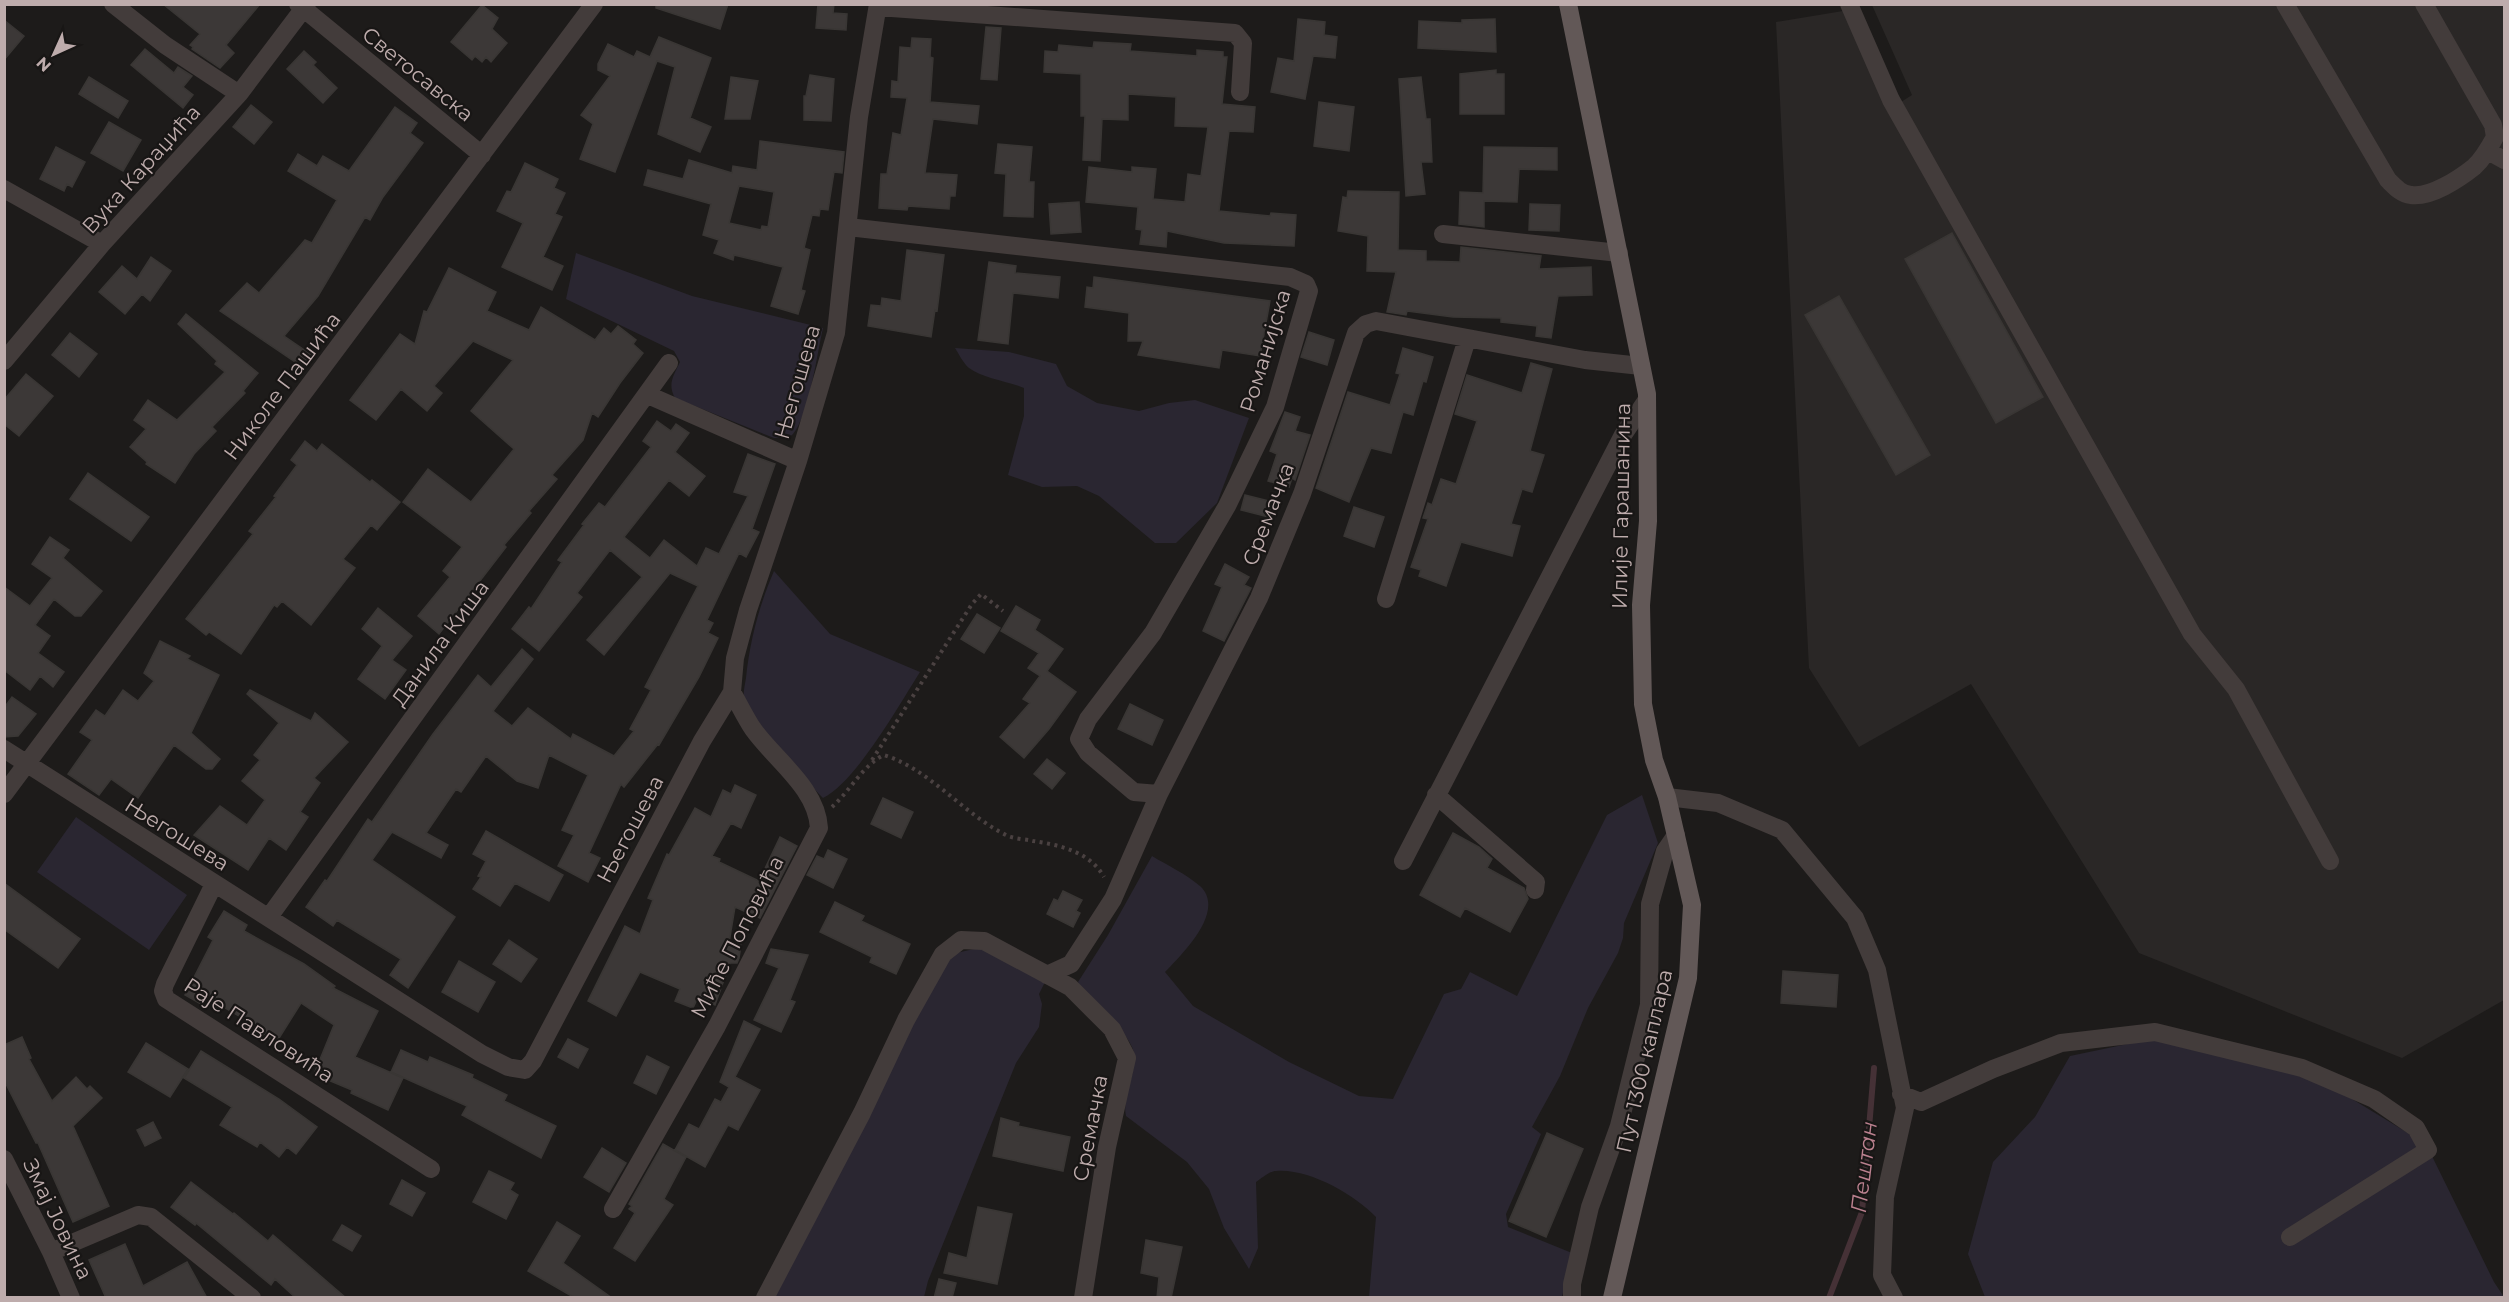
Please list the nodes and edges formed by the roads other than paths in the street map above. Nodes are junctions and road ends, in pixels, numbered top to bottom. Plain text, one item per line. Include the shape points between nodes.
1 (113, 4) edge
2 (594, 4) edge
3 (1568, 4) edge
4 (1849, 4) edge
5 (2285, 4) edge
6 (2424, 4) edge
7 (303, 6) edge
8 (878, 6) edge
9 (1240, 92) dead end
10 (239, 94) junction
11 (2488, 151) junction
12 (482, 155) junction
13 (2505, 160) edge
14 (4, 189) edge
15 (848, 227) junction
16 (1443, 234) dead end
17 (102, 244) junction
18 (1619, 254) junction
19 (1467, 339) junction
20 (4, 361) edge
21 (669, 363) dead end
22 (1641, 366) junction
23 (648, 395) junction
24 (1646, 401) junction
25 (798, 461) junction
26 (1386, 599) dead end
27 (732, 692) junction
28 (4, 749) edge
29 (26, 764) junction
30 (4, 794) edge
31 (1160, 794) junction
32 (1436, 795) junction
33 (1667, 797) junction
34 (1676, 835) junction
35 (1403, 861) dead end
36 (2330, 861) dead end
37 (214, 884) junction
38 (1535, 890) dead end
39 (269, 917) junction
40 (1071, 964) junction
41 (1047, 975) junction
42 (1070, 987) junction
43 (1901, 1094) junction
44 (5, 1168) edge
45 (431, 1169) dead end
46 (613, 1209) dead end
47 (2290, 1237) dead end
48 (51, 1252) junction
49 (71, 1298) edge
50 (252, 1298) edge
51 (765, 1298) edge
52 (1083, 1298) edge
53 (1572, 1298) edge
54 (1612, 1298) edge
55 (1894, 1298) edge

1 - 10 street via 165,45
2 - 12 street, Николе Пашића
3 - 18 main road, Илије Гарашанина
4 - 36 street via 1891,100 2192,634 2236,689
5 - 11 street via 2388,180 2399,191 2426,194 2474,167
6 - 11 street via 2493,124 2495,137
7 - 10 street, Вука Караџића
7 - 12 street, Светосавска
8 - 9 street via 1235,33 1243,43
8 - 15 street, Његошева via 859,117
10 - 17 street, Вука Караџића
11 - 13 street
12 - 29 street, Николе Пашића
14 - 17 street
15 - 25 street, Његошева via 836,333
15 - 31 street, Романијска via 1290,277 1306,284 1309,291 1275,407 1227,506 1153,633 1088,719 1079,739 1088,753 1134,792
16 - 18 street
17 - 20 street, Вука Караџића
18 - 22 main road, Илије Гарашанина
19 - 22 street, Сремачка
19 - 26 street
19 - 31 street, Сремачка via 1376,321 1356,333 1302,494 1259,598
21 - 23 street, Данила Киша
22 - 24 main road, Илије Гарашанина
23 - 25 street
23 - 39 street, Данила Киша
24 - 32 street via 1623,435
24 - 33 main road, Илије Гарашанина via 1648,521 1641,605 1643,704 1654,759
25 - 27 street, Његошева via 748,610 735,658
27 - 39 street, Његошева via 525,1070 508,1067 482,1054
27 - 46 street, Миће Поповића via 753,729 811,798 819,828 723,1016
28 - 29 street, Његошева
29 - 30 street, Николе Пашића
29 - 37 street, Његошева
31 - 40 street, Сремачка via 1113,899
32 - 35 street
32 - 38 street via 1536,882
33 - 34 main road, Пут 1300 каплара
33 - 43 street via 1718,803 1782,830 1855,918 1877,970
34 - 53 street via 1665,851 1650,904 1648,1005 1619,1126 1590,1207
34 - 54 main road, Пут 1300 каплара via 1692,905 1688,978
37 - 39 street, Његошева
37 - 45 street, Раје Павловића via 165,984 166,999
40 - 41 street
40 - 42 street
41 - 42 street, Сремачка
41 - 51 street via 984,941 961,940 943,954
42 - 52 street, Сремачка via 1112,1029 1127,1059 1107,1147
43 - 47 street via 1921,1102 2061,1043 2155,1032 2302,1068 2374,1099 2416,1128 2428,1150
43 - 55 street via 1905,1108 1885,1197 1882,1275
44 - 48 street, Змај Јовина
48 - 49 street, Змај Јовина
48 - 50 street via 138,1215 151,1217

